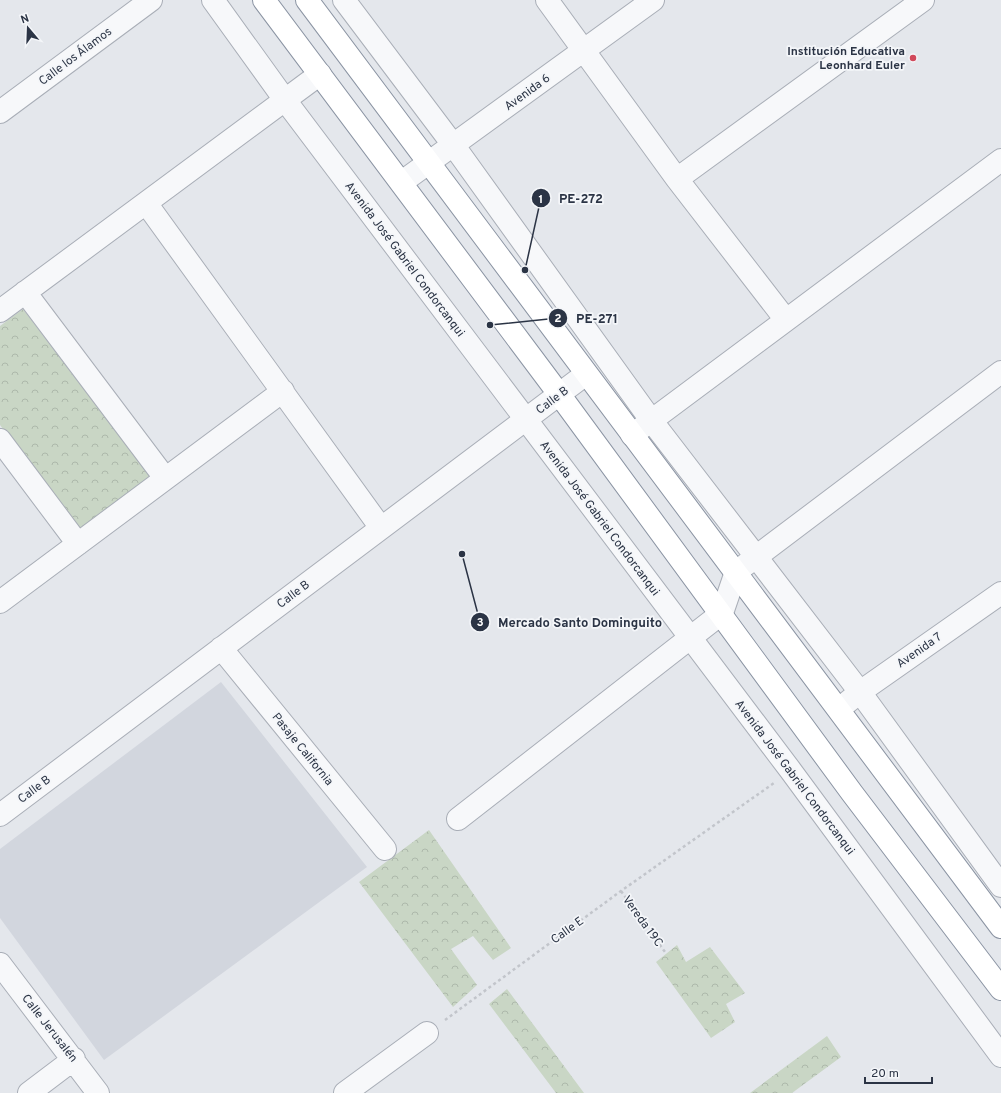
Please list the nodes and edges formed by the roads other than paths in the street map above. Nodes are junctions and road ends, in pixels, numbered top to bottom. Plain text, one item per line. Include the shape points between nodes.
1 (151, 0) edge
2 (213, 0) edge
3 (264, 0) edge
4 (307, 0) edge
5 (344, 0) edge
6 (547, 0) edge
7 (653, 0) edge
8 (923, 0) edge
9 (584, 50) junction
10 (320, 74) junction
11 (285, 100) junction
12 (0, 112) edge
13 (454, 146) junction
14 (1001, 160) edge
15 (430, 163) junction
16 (677, 179) junction
17 (402, 182) junction
18 (146, 203) junction
19 (25, 292) junction
20 (0, 311) edge
21 (786, 320) junction
22 (1001, 372) edge
23 (586, 374) junction
24 (283, 391) junction
25 (559, 394) junction
26 (526, 419) junction
27 (651, 420) junction
28 (632, 435) junction
29 (0, 440) edge
30 (165, 478) junction
31 (381, 528) junction
32 (78, 544) junction
33 (756, 558) junction
34 (736, 572) junction
35 (1001, 593) edge
36 (0, 602) edge
37 (722, 613) junction
38 (690, 638) junction
39 (222, 648) junction
40 (860, 692) junction
41 (839, 709) junction
42 (0, 815) edge
43 (458, 819) dead end
44 (385, 849) dead end
45 (1001, 886) edge
46 (1001, 927) edge
47 (0, 964) edge
48 (1001, 989) edge
49 (427, 1033) road end
50 (1001, 1056) edge
51 (74, 1059) junction
52 (29, 1093) edge
53 (98, 1093) edge
54 (345, 1093) edge

1 - 12 street, Calle los Álamos
2 - 11 street, Avenida José Gabriel Condorcanqui
3 - 10 highway
4 - 15 highway
5 - 13 street
6 - 9 street
7 - 9 street, Avenida 6
8 - 16 street
9 - 13 street, Avenida 6
9 - 16 street
10 - 11 street
10 - 17 highway
11 - 18 street
11 - 26 street, Avenida José Gabriel Condorcanqui
13 - 15 street, Avenida 6
13 - 27 street
14 - 21 street
15 - 17 street, Avenida 6
15 - 23 highway
16 - 21 street
17 - 25 highway
18 - 19 street
18 - 24 street
19 - 20 street
19 - 30 street
21 - 27 street
22 - 33 street
23 - 25 street, Calle B
23 - 28 highway
24 - 30 street
24 - 31 street
25 - 26 street, Calle B
25 - 37 highway
26 - 31 street, Calle B
26 - 38 street, Avenida José Gabriel Condorcanqui
27 - 28 street
27 - 33 street
28 - 34 highway
29 - 32 street
30 - 32 street
31 - 39 street, Calle B
32 - 36 street
33 - 34 street
33 - 40 street
34 - 37 street
34 - 41 highway
35 - 40 street, Avenida 7
37 - 38 street
37 - 48 highway via 852,793
38 - 43 street
38 - 50 street, Avenida José Gabriel Condorcanqui via 792,771
39 - 42 street, Calle B
39 - 44 street, Pasaje California
40 - 41 street, Avenida 7
40 - 45 street
41 - 46 highway
47 - 51 street, Calle Jerusalén
49 - 54 street
51 - 52 street
51 - 53 street, Calle Jerusalén

